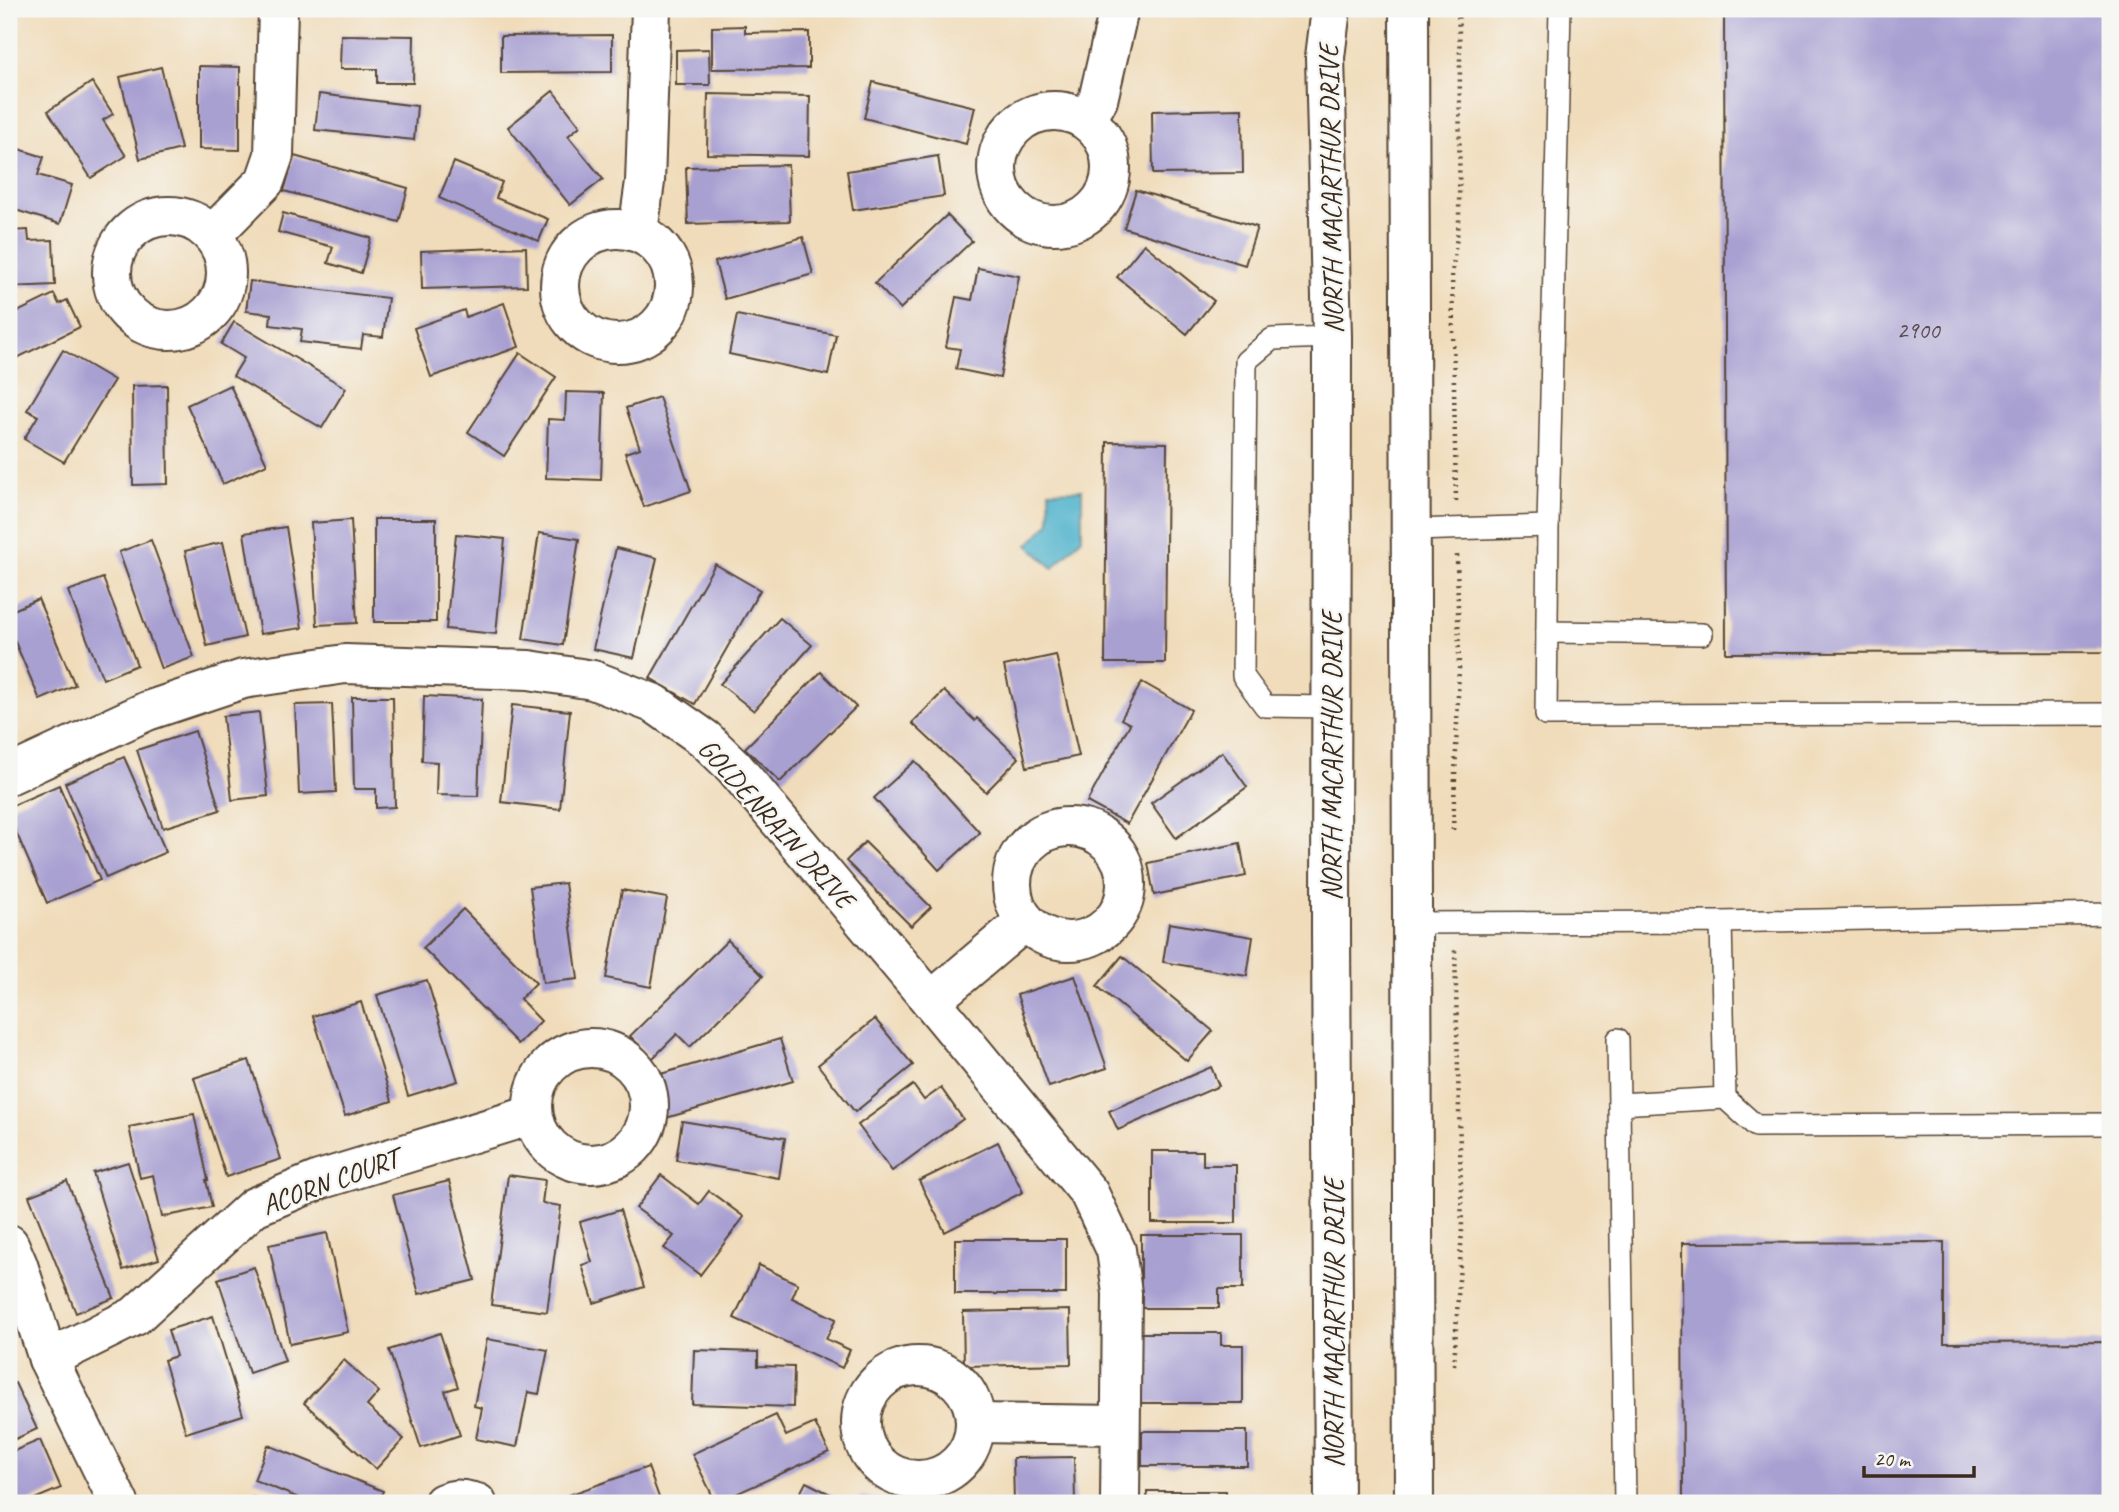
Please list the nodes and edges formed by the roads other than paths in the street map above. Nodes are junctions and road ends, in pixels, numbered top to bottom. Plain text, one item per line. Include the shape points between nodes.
1 (278, 9) edge
2 (651, 9) edge
3 (1119, 9) edge
4 (1331, 9) edge
5 (1409, 9) edge
6 (1560, 9) edge
7 (1087, 119) dead end
8 (638, 231) dead end
9 (213, 234) dead end
10 (1332, 337) junction
11 (1548, 526) junction
12 (1411, 530) junction
13 (1547, 632) junction
14 (1702, 634) dead end
15 (1331, 707) junction
16 (2110, 714) edge
17 (9, 775) edge
18 (2110, 914) edge
19 (1024, 922) dead end
20 (1721, 922) junction
21 (1413, 923) junction
22 (931, 1000) junction
23 (1618, 1039) dead end
24 (1725, 1098) junction
25 (1619, 1104) junction
26 (532, 1115) dead end
27 (2110, 1124) edge
28 (9, 1244) edge
29 (48, 1359) junction
30 (977, 1423) dead end
31 (1120, 1425) junction
32 (119, 1503) edge
33 (443, 1503) edge
34 (477, 1503) edge
35 (1120, 1503) edge
36 (1334, 1503) edge
37 (1414, 1503) edge
38 (1625, 1503) edge

1 - 9 street via 274,155 265,181
2 - 8 street via 645,182
3 - 7 street via 1098,100
4 - 10 street, NORTH MACARTHUR DRIVE via 1325,57
5 - 12 street
6 - 11 lane
10 - 15 street, NORTH MACARTHUR DRIVE
10 - 15 lane via 1272,339 1246,361 1242,676 1265,706
11 - 12 lane
11 - 13 lane
12 - 21 street
13 - 14 lane
13 - 16 lane via 1546,715
15 - 36 street, NORTH MACARTHUR DRIVE
17 - 22 street, GOLDENRAIN DRIVE via 147,711 243,679 345,664 529,670 593,680 655,704 705,739 734,767
18 - 20 lane
19 - 22 street
20 - 21 lane
20 - 24 lane
21 - 37 street
22 - 31 street, GOLDENRAIN DRIVE via 1089,1193 1116,1250 1122,1293
23 - 25 lane
24 - 25 lane
24 - 27 lane via 1756,1126
25 - 38 lane
26 - 29 street, ACORN COURT via 319,1180 254,1207 135,1316
28 - 29 street
29 - 32 street
30 - 31 street
31 - 35 street, GOLDENRAIN DRIVE
33 - 34 street via 464,1499

